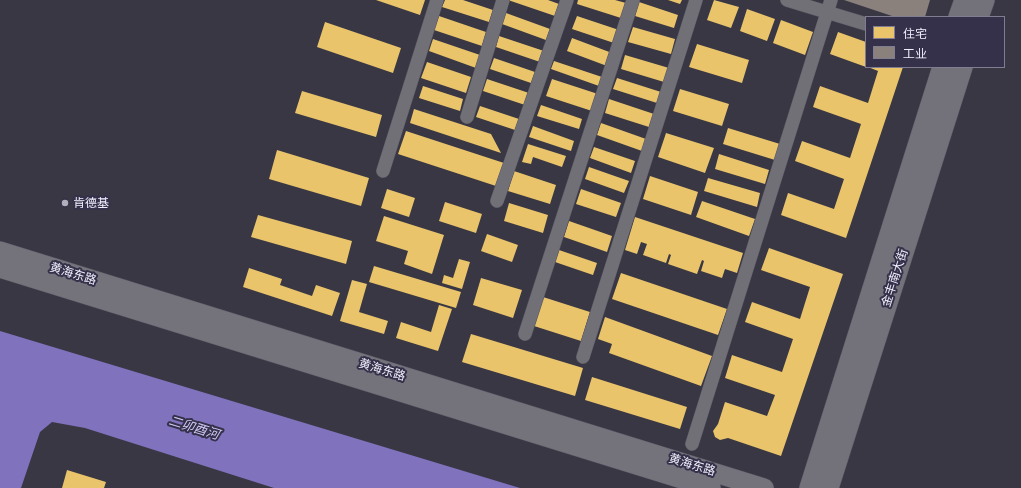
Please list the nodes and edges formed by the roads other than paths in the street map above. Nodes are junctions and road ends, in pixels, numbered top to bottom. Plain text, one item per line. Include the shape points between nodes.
1 (437, 0) edge
2 (503, 0) edge
3 (567, 0) edge
4 (633, 0) edge
5 (696, 0) edge
6 (787, 0) edge
7 (965, 0) edge
8 (984, 0) edge
9 (830, 6) edge
10 (959, 16) edge
11 (978, 16) edge
12 (865, 24) edge
13 (943, 68) edge
14 (962, 68) edge
15 (467, 118) dead end
16 (383, 171) dead end
17 (497, 201) dead end
18 (0, 251) edge
19 (0, 268) edge
20 (525, 334) dead end
21 (583, 356) dead end
22 (692, 444) dead end
23 (711, 488) edge
24 (764, 488) edge
25 (810, 488) edge
26 (828, 488) edge

1 - 16 street
2 - 15 street
3 - 17 street
4 - 20 street
5 - 21 street
6 - 9 street
7 - 10 main road
8 - 11 main road
9 - 12 street
9 - 22 street
13 - 25 main road, 金丰南大街
14 - 26 main road, 金丰南大街
18 - 24 main road, 黄海东路
19 - 23 main road, 黄海东路

